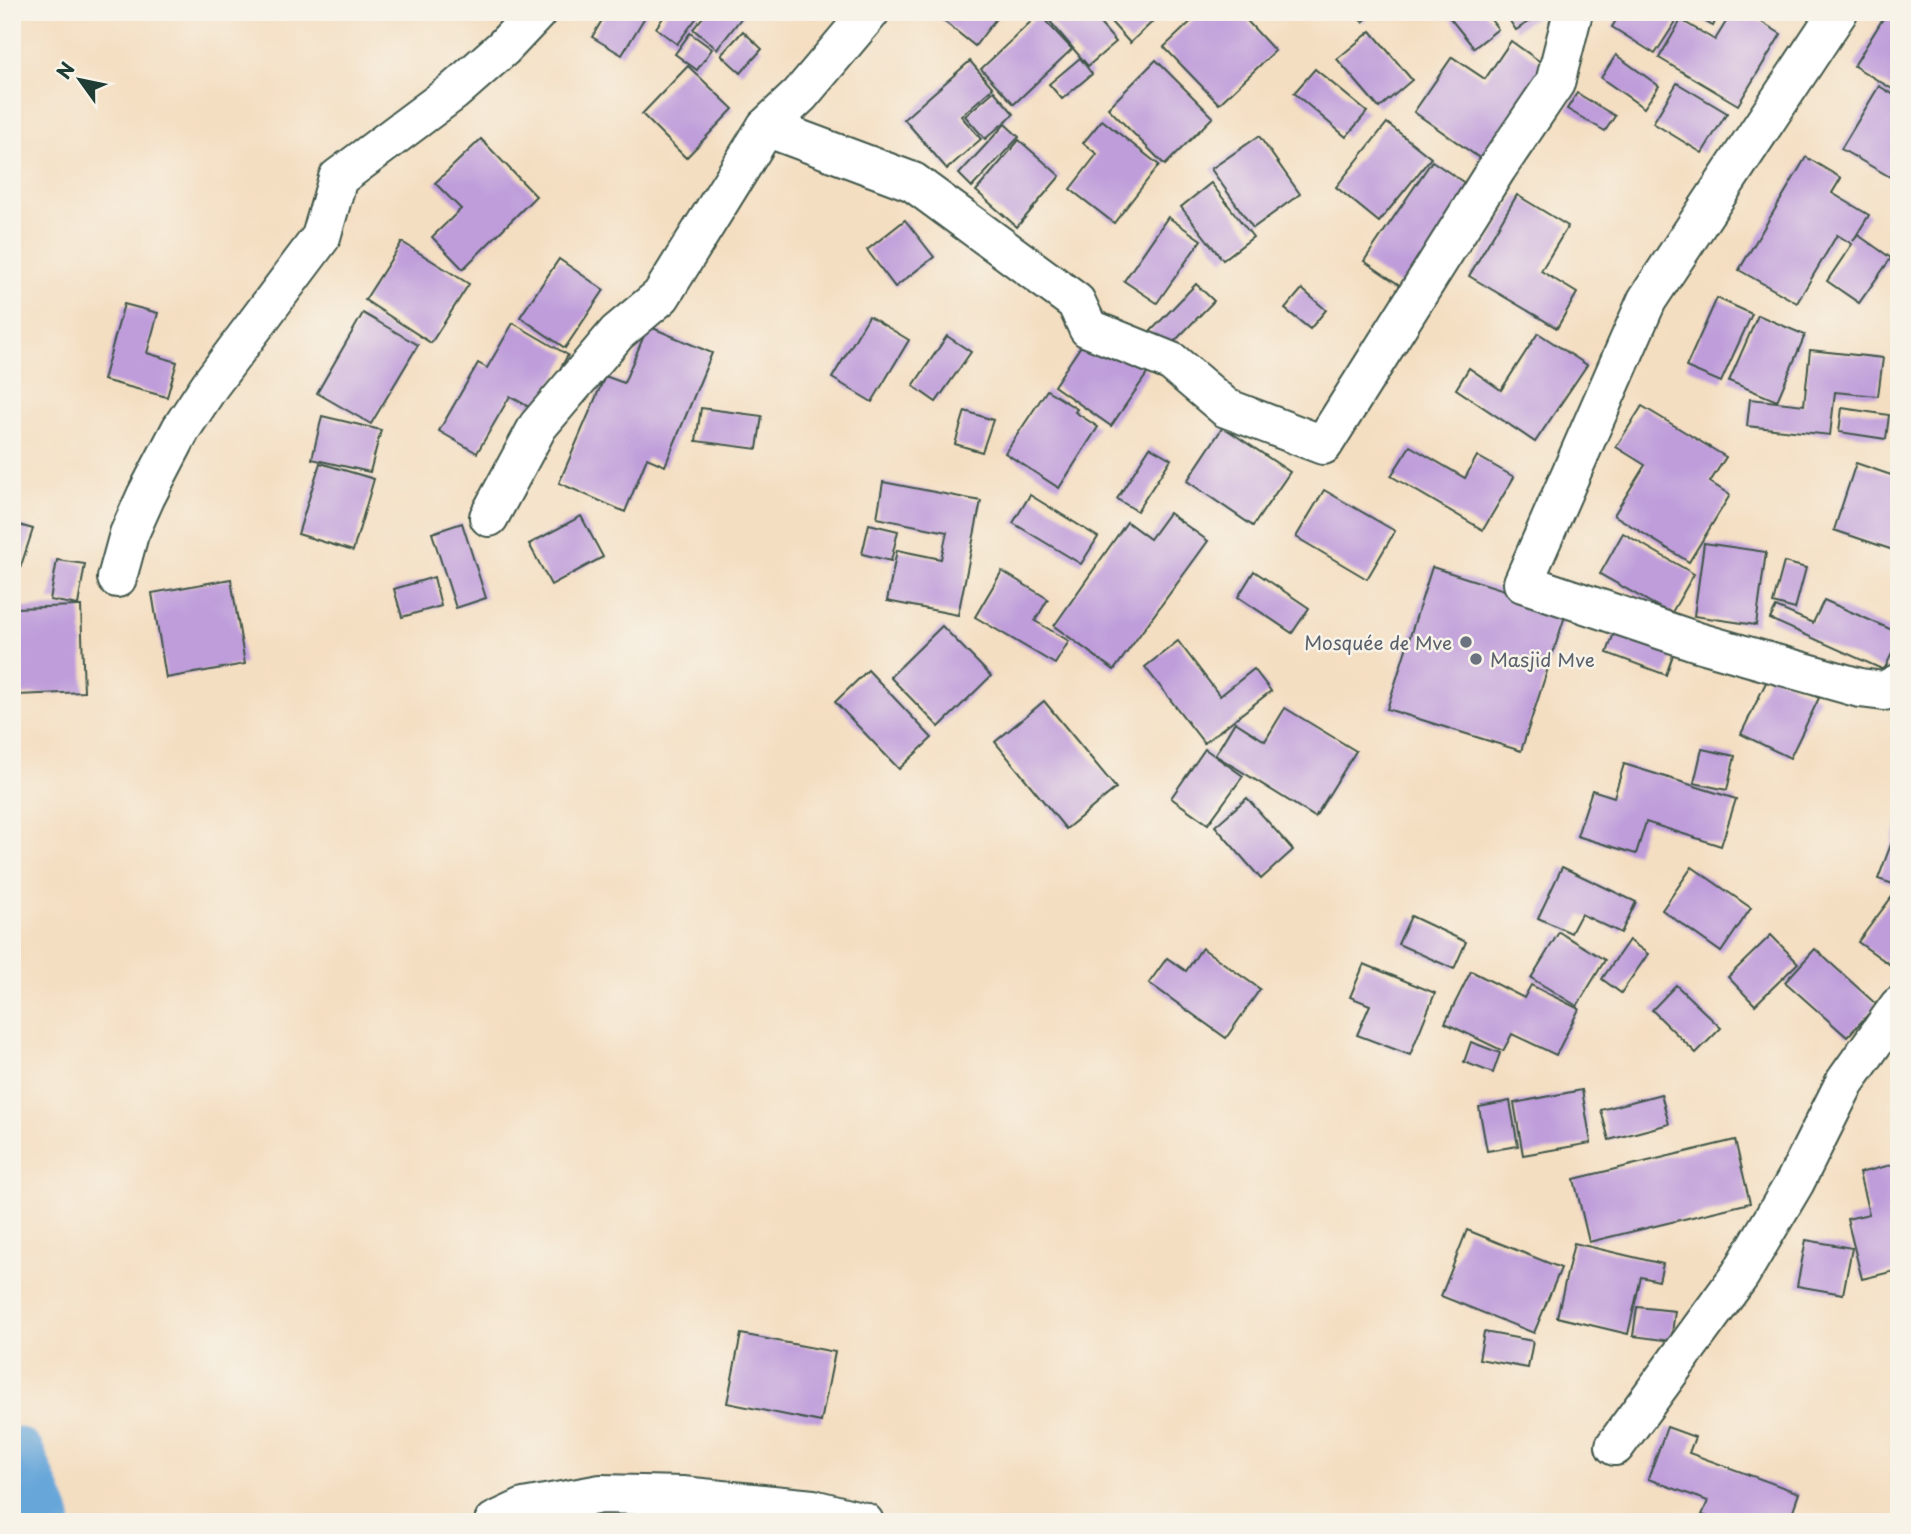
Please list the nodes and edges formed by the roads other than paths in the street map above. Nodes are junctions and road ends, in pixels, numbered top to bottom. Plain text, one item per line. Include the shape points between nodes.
1 (537, 12) edge
2 (870, 12) edge
3 (1573, 12) edge
4 (1838, 12) edge
5 (766, 127) junction
6 (489, 517) dead end
7 (117, 578) dead end
8 (1899, 683) edge
9 (1899, 1006) edge
10 (1615, 1446) dead end
11 (816, 1515) edge
12 (494, 1522) edge
13 (864, 1522) edge

1 - 7 street via 453,92 338,178 321,236 181,429 129,534
2 - 5 street via 800,95
3 - 5 street via 1555,83 1323,444 1226,408 1172,362 1088,328 1076,302 914,182
4 - 8 street via 1647,299 1523,583 1698,642 1860,688 1884,691
5 - 6 street via 661,296 617,333 538,426
9 - 10 street via 1845,1082 1795,1182 1740,1275
11 - 12 street via 682,1496 601,1494 524,1508
11 - 13 street

